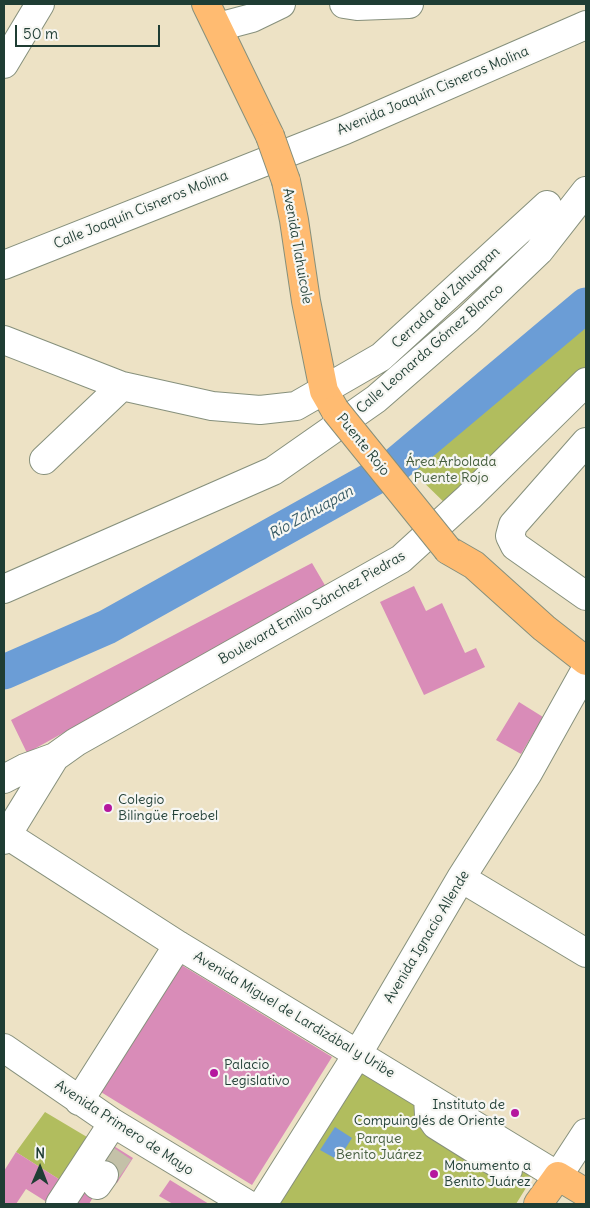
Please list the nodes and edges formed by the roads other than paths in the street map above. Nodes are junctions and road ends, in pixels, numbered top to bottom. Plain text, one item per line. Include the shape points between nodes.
1 (40, 4) edge
2 (281, 4) edge
3 (344, 4) edge
4 (408, 4) edge
5 (212, 15) edge
6 (586, 25) edge
7 (4, 64) edge
8 (274, 145) junction
9 (586, 191) edge
10 (547, 205) dead end
11 (9, 258) edge
12 (4, 340) edge
13 (586, 382) edge
14 (122, 386) junction
15 (337, 396) junction
16 (586, 442) edge
17 (44, 460) dead end
18 (4, 589) edge
19 (586, 596) edge
20 (586, 661) edge
21 (586, 668) edge
22 (55, 756) junction
23 (4, 778) edge
24 (5, 836) edge
25 (461, 878) junction
26 (178, 945) junction
27 (586, 953) edge
28 (4, 1048) edge
29 (357, 1055) junction
30 (428, 1097) junction
31 (79, 1101) junction
32 (586, 1133) edge
33 (121, 1136) junction
34 (508, 1170) dead end
35 (558, 1176) junction
36 (586, 1193) edge
37 (60, 1204) edge
38 (247, 1204) edge
39 (263, 1204) edge
40 (538, 1204) edge

1 - 7 street
2 - 5 street via 252,18
3 - 4 street
5 - 8 main road, Avenida Tlahuicole
6 - 8 street, Avenida Joaquín Cisneros Molina via 345,130
8 - 11 street, Calle Joaquín Cisneros Molina
8 - 15 main road, Avenida Tlahuicole, bridge via 286,181 307,310 318,355
9 - 18 street, Calle Leonarda Gómez Blanco via 539,251 468,319 376,399 273,471
10 - 15 street, Cerrada del Zahuapan
12 - 14 street, Cerrada del Zahuapan
13 - 22 street, Boulevard Emilio Sánchez Piedras via 401,559
14 - 15 street, Cerrada del Zahuapan via 212,406 260,410 296,406
14 - 17 street
15 - 20 main road, Puente Rojo, bridge via 453,544 544,628
16 - 19 street via 513,525 510,536 515,546
21 - 25 street, Avenida Ignacio Allende via 528,773
22 - 23 street
22 - 24 street
24 - 26 street, Avenida Miguel de Lardizábal y Uribe
25 - 27 street
25 - 29 street, Avenida Ignacio Allende
26 - 29 street, Avenida Miguel de Lardizábal y Uribe
26 - 31 street
28 - 31 street, Avenida Primero de Mayo
29 - 30 street, Avenida Miguel de Lardizábal y Uribe
29 - 39 street, Avenida Ignacio Allende
30 - 34 street via 429,1115 436,1125
30 - 35 street, Avenida Miguel de Lardizábal y Uribe
31 - 33 street, Avenida Primero de Mayo
32 - 35 street
33 - 37 street
33 - 38 street, Avenida Primero de Mayo
35 - 36 main road, Avenida Miguel de Lardizábal y Uribe
35 - 40 main road

